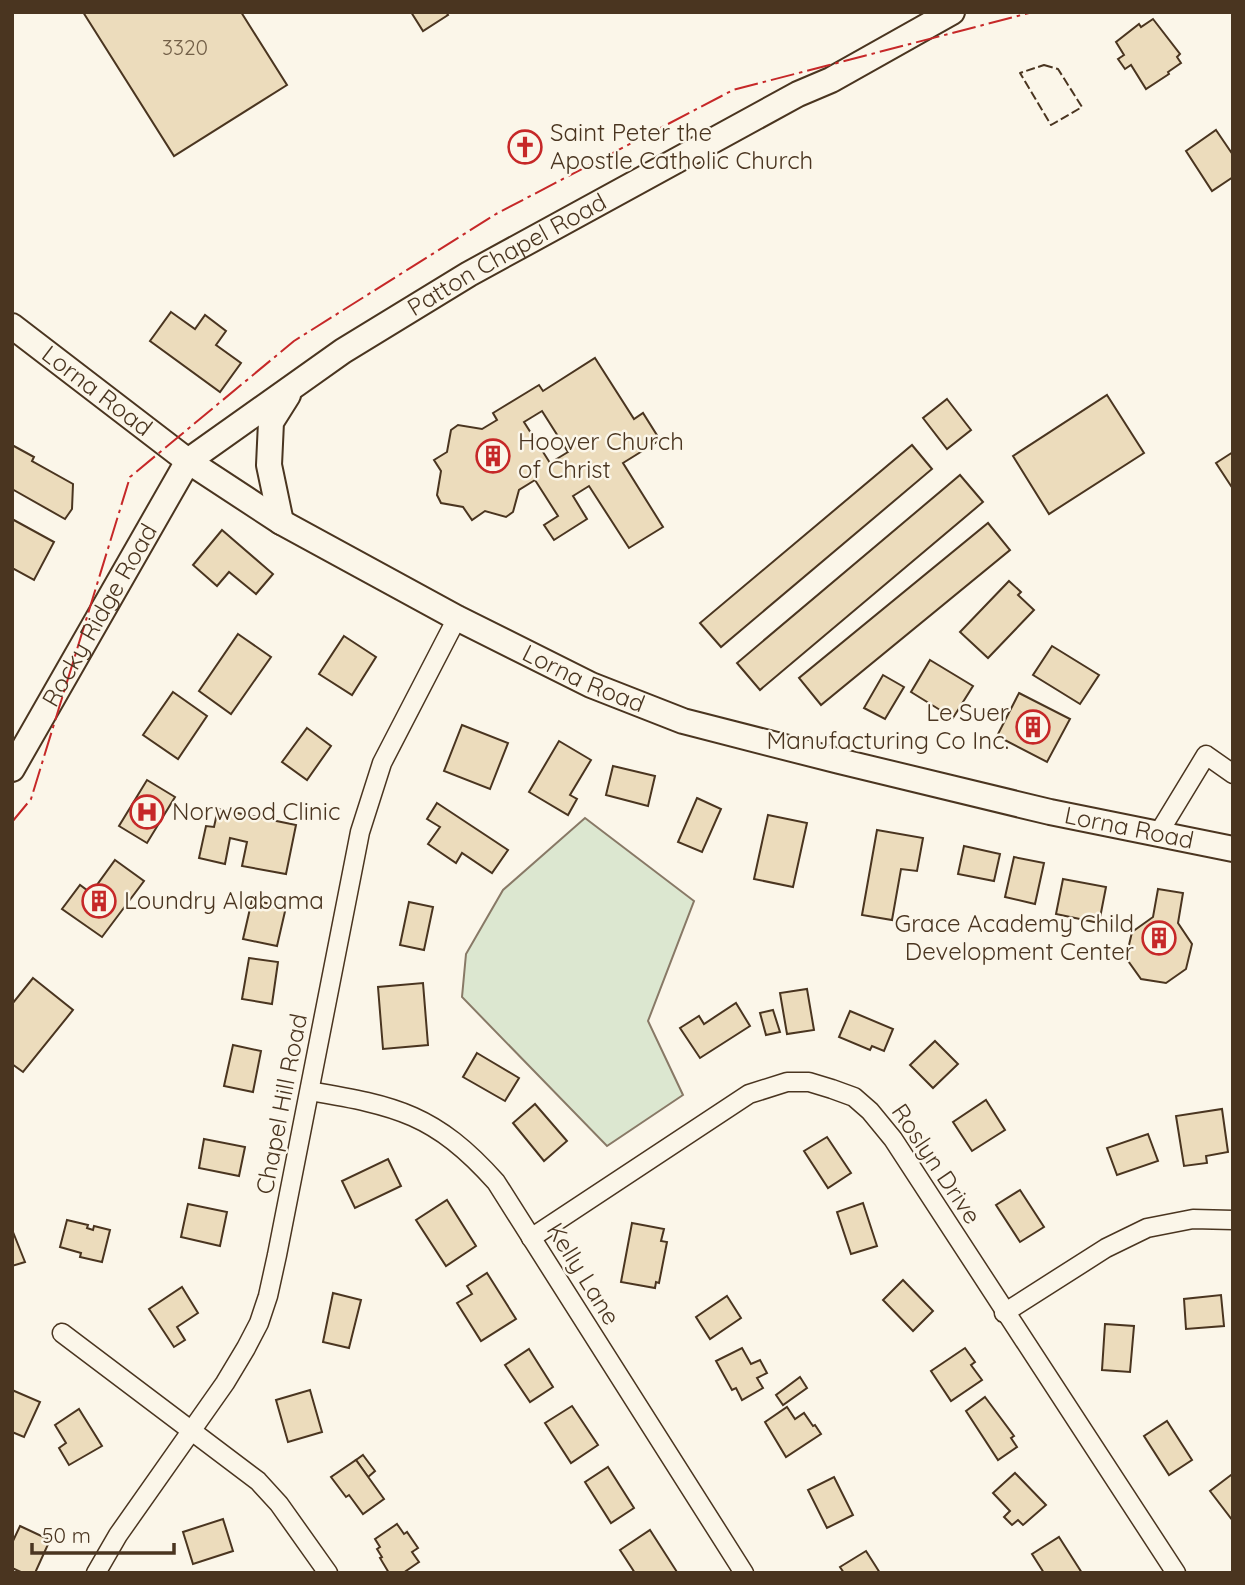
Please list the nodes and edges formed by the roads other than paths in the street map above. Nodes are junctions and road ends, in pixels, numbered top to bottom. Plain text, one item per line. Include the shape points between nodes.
1 (952, 12) edge
2 (12, 326) edge
3 (293, 387) junction
4 (188, 461) junction
5 (281, 522) junction
6 (457, 618) junction
7 (12, 769) edge
8 (1233, 774) edge
9 (1158, 834) junction
10 (1233, 849) edge
11 (310, 1091) junction
12 (1233, 1220) edge
13 (531, 1238) junction
14 (1004, 1313) junction
15 (62, 1333) dead end
16 (190, 1432) junction
17 (96, 1573) edge
18 (328, 1573) edge
19 (744, 1573) edge
20 (1176, 1573) edge

1 - 3 street, Patton Chapel Road via 469,274
2 - 4 street, Lorna Road
3 - 4 street, Patton Chapel Road
3 - 5 street via 271,422 269,465
4 - 5 street, Lorna Road
4 - 7 street, Rocky Ridge Road
5 - 6 street, Lorna Road
6 - 9 street, Lorna Road via 592,685 683,721
6 - 11 street, Chapel Hill Road via 382,763 370,798 352,868
8 - 9 street via 1206,755
9 - 10 street, Lorna Road
11 - 13 street, Kelly Lane via 376,1103 416,1116 445,1134 496,1182
11 - 16 street, Chapel Hill Road via 259,1323
12 - 14 street via 1193,1219 1147,1228 1106,1248
13 - 14 street, Roslyn Drive via 749,1094 787,1082 809,1082 854,1097 870,1111 893,1139
13 - 19 street, Kelly Lane
14 - 20 street, Roslyn Drive
15 - 16 street
16 - 17 street, Chapel Hill Road
16 - 18 street via 258,1481

